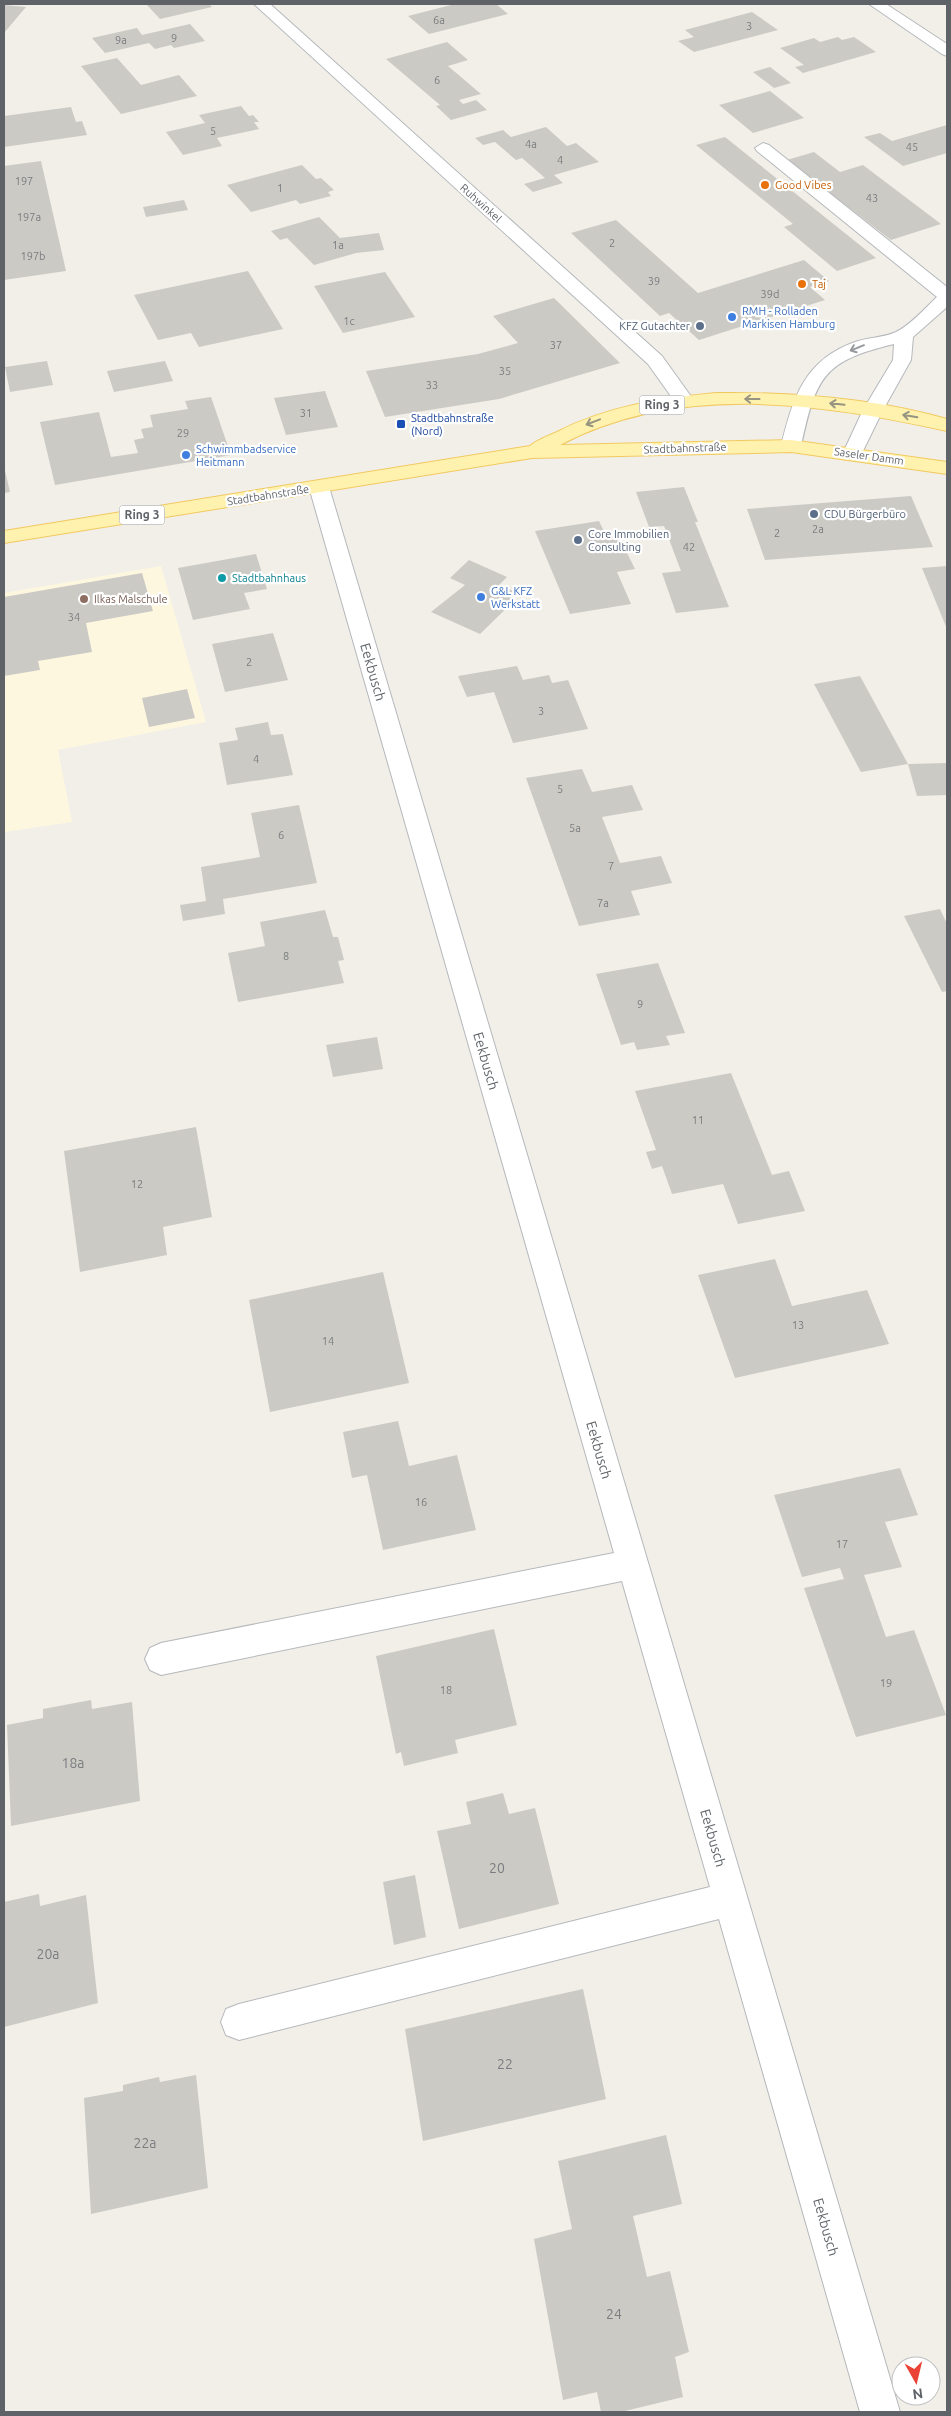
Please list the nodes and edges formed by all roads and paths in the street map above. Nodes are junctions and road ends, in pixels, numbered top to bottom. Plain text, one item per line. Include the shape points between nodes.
1 (876, 4) edge
2 (268, 6) edge
3 (947, 51) edge
4 (763, 148) dead end
5 (947, 297) edge
6 (904, 335) junction
7 (801, 401) junction
8 (685, 402) junction
9 (873, 410) junction
10 (947, 425) edge
11 (791, 446) junction
12 (532, 452) junction
13 (853, 453) junction
14 (947, 468) edge
15 (319, 487) junction
16 (4, 537) edge
17 (632, 1564) junction
18 (161, 1658) dead end
19 (730, 1899) junction
20 (239, 2022) dead end
21 (880, 2412) edge

1 - 3 street
2 - 8 street, Ruhwinkel via 656,360
4 - 5 street
5 - 6 street
6 -> 7 street via 862,345 832,359 819,372
6 - 9 street via 902,360
7 -> 8 main road, Stadtbahnstraße / Ring 3
9 -> 7 main road, Ring 3
7 - 11 street
8 -> 12 main road, Stadtbahnstraße / Ring 3 via 620,413 593,422
10 -> 9 main road, Ring 3
9 - 13 street
11 - 12 main road, Stadtbahnstraße / Ring 3
11 - 13 main road, Saseler Damm / Ring 3
12 - 15 main road, Stadtbahnstraße / Ring 3
13 - 14 main road, Saseler Damm / Ring 3
15 - 16 main road, Stadtbahnstraße / Ring 3
15 - 17 street, Eekbusch
17 - 18 street
17 - 19 street, Eekbusch
19 - 20 street
19 - 21 street, Eekbusch

